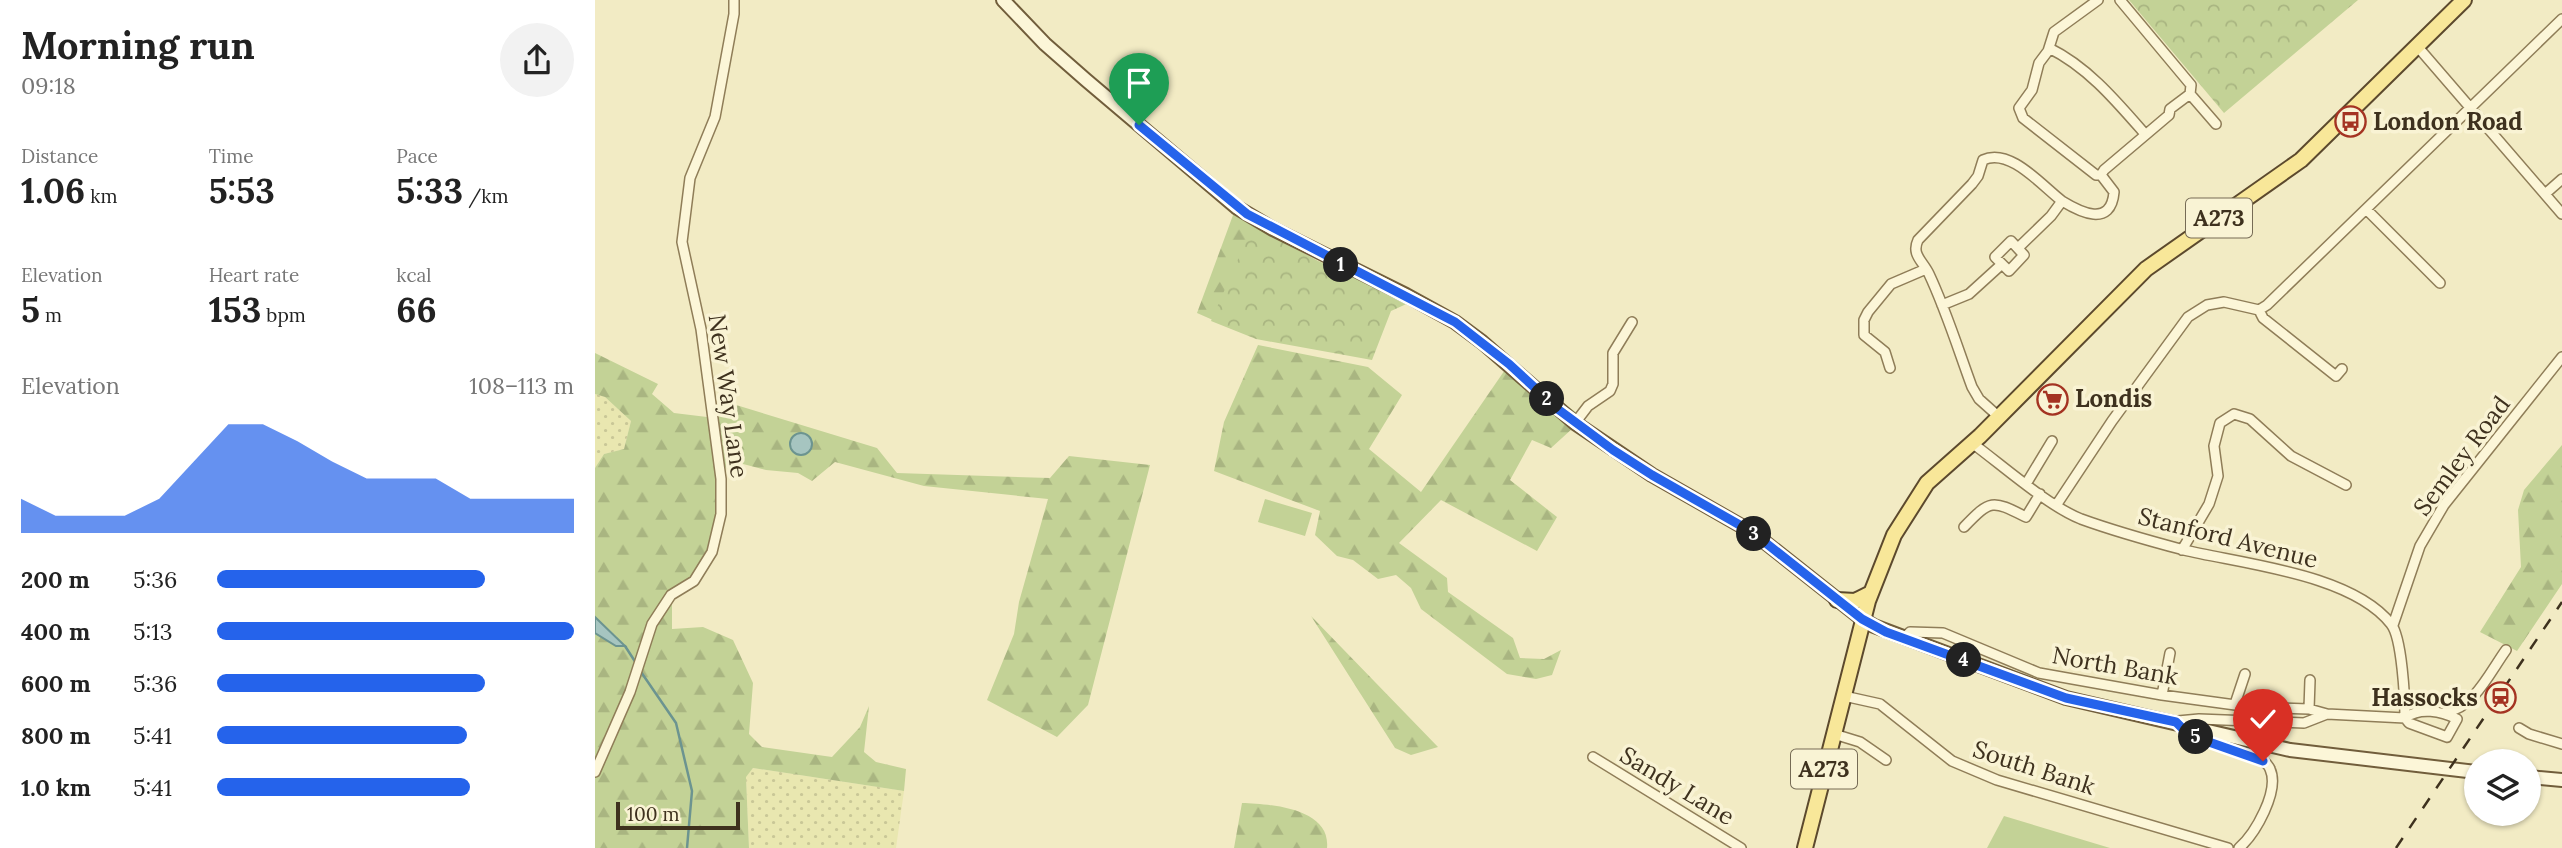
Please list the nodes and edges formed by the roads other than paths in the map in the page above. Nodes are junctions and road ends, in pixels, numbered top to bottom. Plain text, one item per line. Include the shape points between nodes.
1 (734, 0) edge
2 (1003, 0) edge
3 (2098, 0) edge
4 (2120, 0) edge
5 (2456, 3) edge
6 (2562, 19) edge
7 (2417, 46) junction
8 (2049, 48) junction
9 (2190, 94) junction
10 (2472, 108) junction
11 (2216, 124) dead end
12 (2145, 134) junction
13 (2101, 175) junction
14 (2562, 178) edge
15 (2545, 194) junction
16 (2062, 201) junction
17 (2367, 210) junction
18 (2562, 214) edge
19 (2018, 248) junction
20 (2002, 264) junction
21 (1926, 269) junction
22 (2440, 283) dead end
23 (1942, 305) junction
24 (2259, 310) junction
25 (1632, 322) dead end
26 (2562, 357) edge
27 (1890, 368) dead end
28 (2342, 369) dead end
29 (1998, 416) junction
30 (1575, 423) junction
31 (2052, 440) dead end
32 (1972, 443) junction
33 (2026, 484) junction
34 (2346, 485) dead end
35 (2040, 494) junction
36 (2057, 504) junction
37 (1964, 527) dead end
38 (2182, 550) junction
39 (1871, 593) junction
40 (1837, 600) junction
41 (1862, 619) junction
42 (2393, 625) junction
43 (1904, 638) junction
44 (2506, 650) dead end
45 (2170, 653) dead end
46 (2245, 674) dead end
47 (2310, 680) dead end
48 (2162, 695) junction
49 (1844, 696) junction
50 (2235, 704) junction
51 (2309, 709) junction
52 (2444, 713) junction
53 (2327, 714) junction
54 (2405, 718) junction
55 (2176, 722) junction
56 (2519, 728) dead end
57 (1834, 734) junction
58 (2562, 744) edge
59 (1593, 757) dead end
60 (1886, 760) dead end
61 (2464, 771) edge
62 (595, 772) edge
63 (2541, 778) edge
64 (2562, 780) edge
65 (1741, 848) edge
66 (1805, 848) edge
67 (2228, 848) edge
68 (2239, 848) edge

1 - 62 street, New Way Lane via 715,117 690,177 682,242 701,329 721,479 721,514 712,552 694,581 671,596 652,624
2 - 30 main road via 1045,44 1236,207 1455,322
3 - 8 street via 2061,24
4 - 9 street via 2191,85
5 - 7 main road, A273
6 - 10 street
7 - 10 street
7 - 29 main road, A273 via 2301,160 2146,270
8 - 12 street via 2077,65
8 - 13 street via 2020,111 2033,126
9 - 11 street
9 - 12 street
10 - 15 street
10 - 17 street
12 - 13 street
13 - 16 street via 2113,192 2113,201 2102,213 2083,213
14 - 15 street
15 - 18 street
16 - 19 street
16 - 21 street via 2017,164 1986,158 1972,184 1918,240 1915,253
17 - 22 street
17 - 24 street
19 - 20 street via 2024,255 2009,271
19 - 20 street via 2011,241 1995,257
20 - 23 street via 1969,294
21 - 23 street
21 - 27 street via 1891,284 1864,320 1864,335 1885,352
23 - 29 street via 1972,387
24 - 28 street via 2336,376
24 - 36 street via 2224,302 2207,305 2188,317
25 - 30 street via 1613,353 1610,391 1588,406
26 - 42 street, Semley Road via 2444,505 2420,546
29 - 32 main road, A273
30 - 40 main road via 1652,475 1752,532
31 - 33 street
32 - 33 street, Stanford Avenue
32 - 39 main road, A273 via 1927,483 1894,535
33 - 35 street, Stanford Avenue
34 - 38 street via 2291,456 2250,419 2234,414 2220,423 2214,446 2218,476 2209,504
35 - 36 street, Stanford Avenue
35 - 37 street via 2026,517 1992,504
36 - 38 street, Stanford Avenue via 2079,518
38 - 42 street, Stanford Avenue via 2326,583 2372,605
39 - 40 main road via 1855,601
39 - 41 main road, A273
40 - 41 main road
41 - 43 main road
41 - 49 main road, A273
42 - 54 street via 2405,683
43 - 48 street, North Bank via 1910,632 1943,633 2039,673
43 - 55 main road via 2066,698
44 - 52 street via 2471,699
45 - 48 street
46 - 50 street
47 - 51 street
48 - 50 street, North Bank
49 - 57 main road, A273
49 - 67 street, South Bank via 1880,704 1952,761 1997,780
50 - 51 street, North Bank
51 - 53 street, North Bank
52 - 54 street via 2414,711
52 - 54 street via 2457,719 2447,737
53 - 54 street
53 - 55 street via 2304,723
55 - 61 main road via 2290,750
55 - 68 street via 2189,735 2263,761 2271,770 2271,794 2251,838
56 - 58 street
57 - 60 street via 1860,743
57 - 66 main road, A273
59 - 65 street, Sandy Lane
63 - 64 main road

